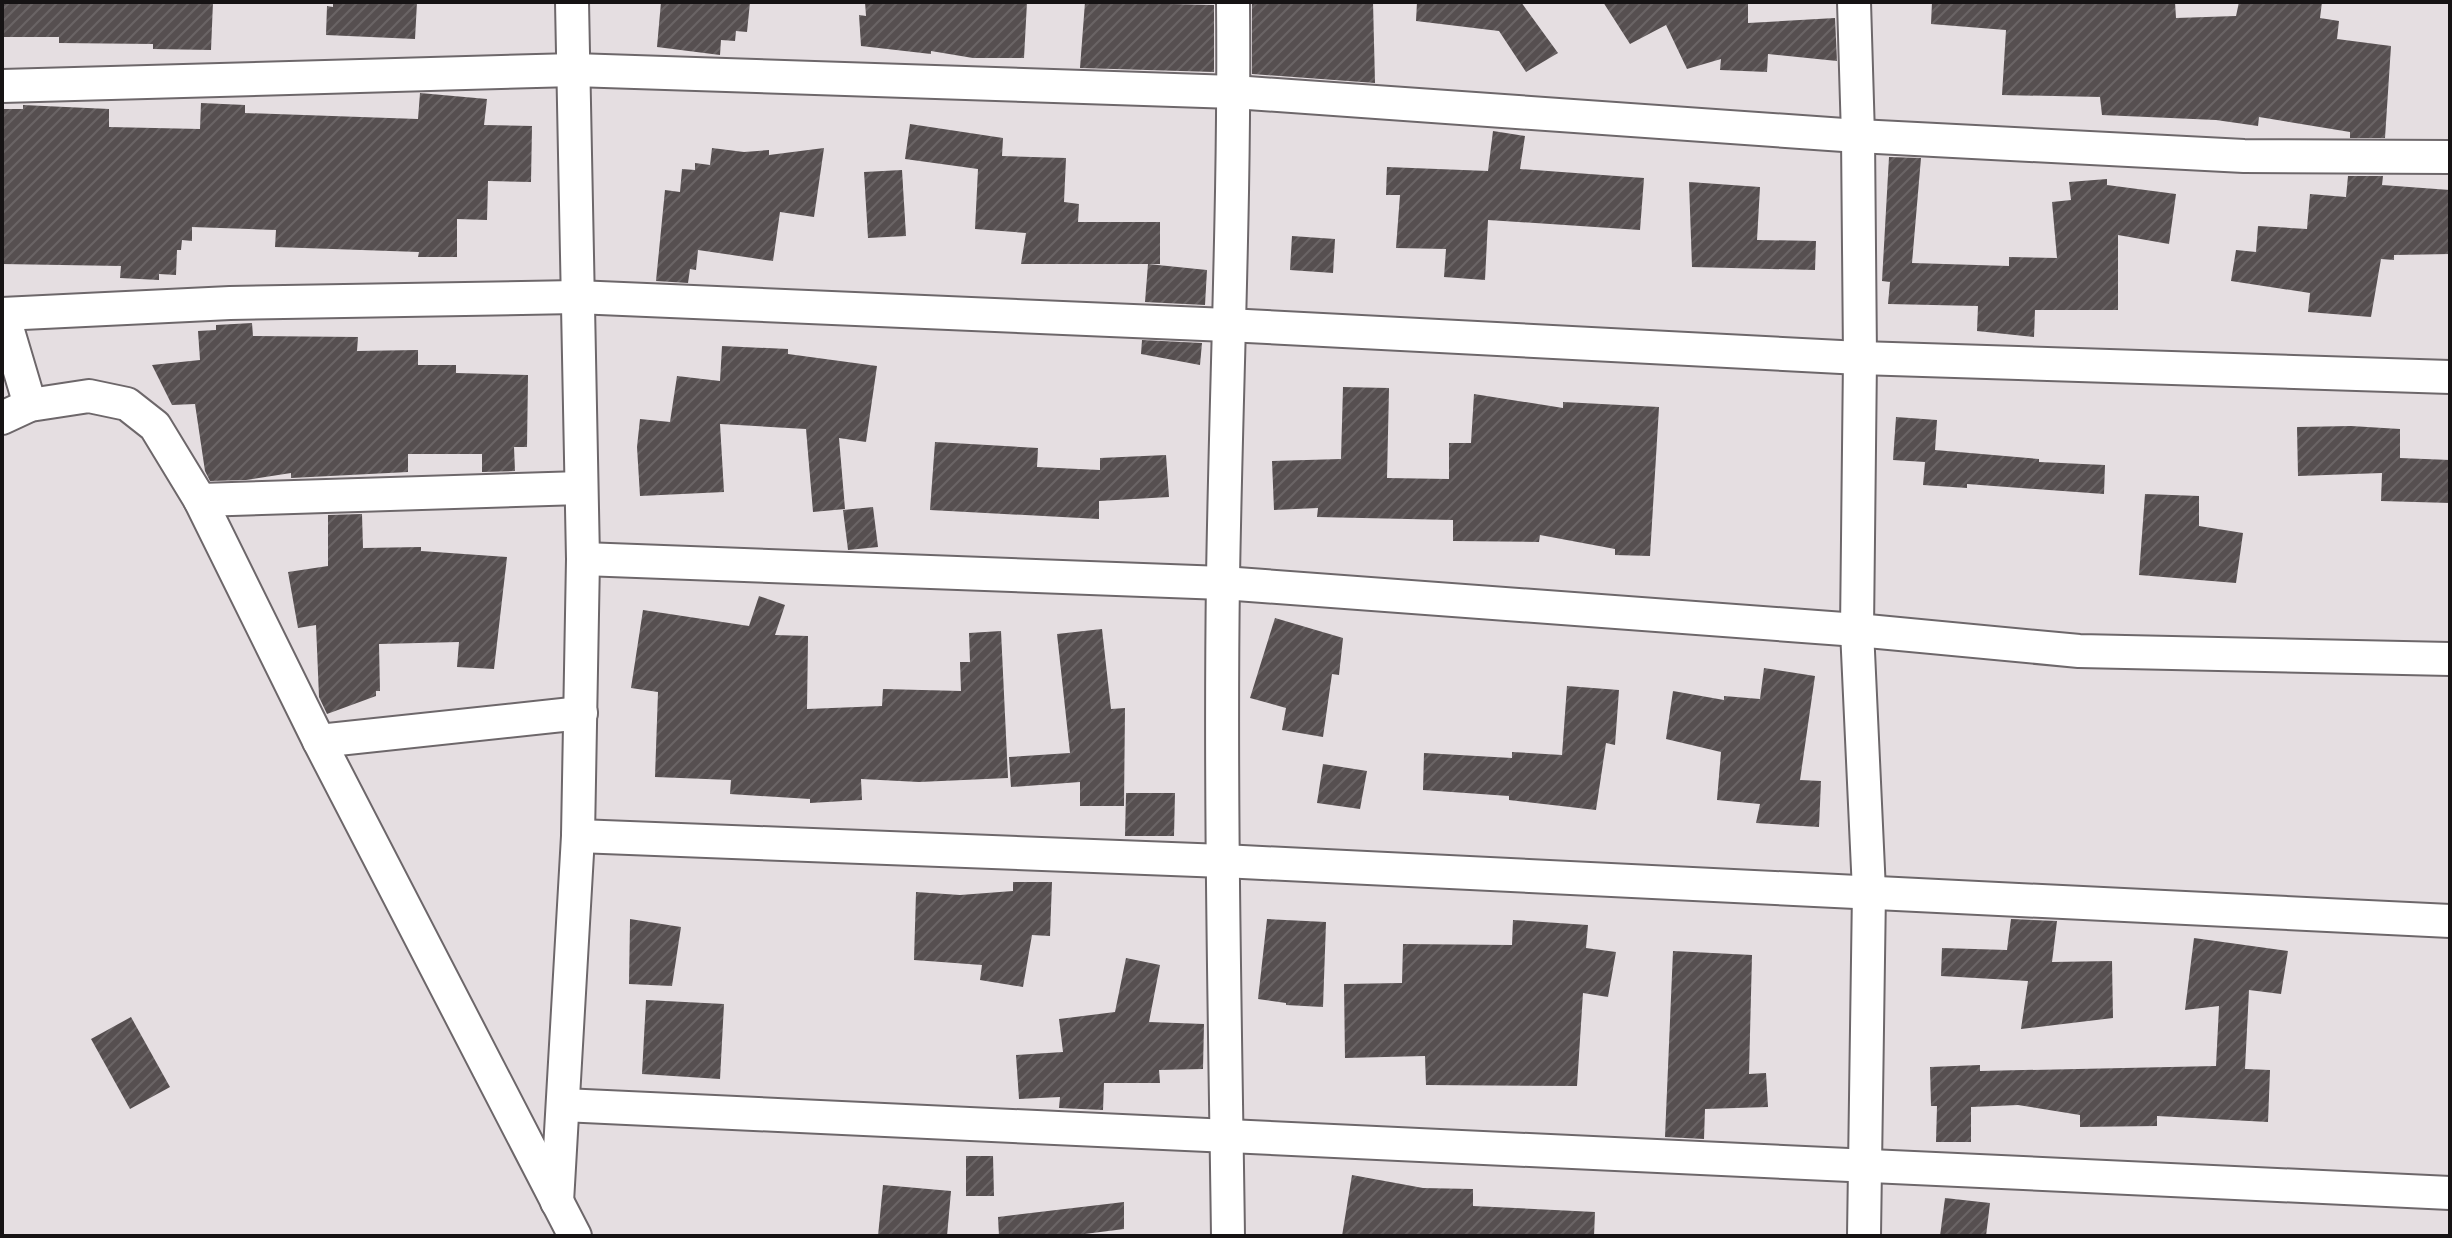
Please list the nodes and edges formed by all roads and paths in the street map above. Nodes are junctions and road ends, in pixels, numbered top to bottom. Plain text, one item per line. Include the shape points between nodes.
1 (572, 2) edge
2 (1233, 2) edge
3 (1854, 2) edge
4 (574, 70) junction
5 (2, 86) edge
6 (1234, 92) junction
7 (1858, 136) junction
8 (2450, 157) edge
9 (576, 297) junction
10 (2, 314) edge
11 (1227, 325) junction
12 (1860, 358) junction
13 (2450, 377) edge
14 (16, 411) edge
15 (581, 488) junction
16 (200, 500) junction
17 (583, 559) junction
18 (1223, 583) junction
19 (1857, 630) junction
20 (2450, 659) edge
21 (581, 713) junction
22 (319, 741) junction
23 (578, 836) junction
24 (1223, 861) junction
25 (1869, 891) junction
26 (2450, 921) edge
27 (563, 1105) junction
28 (1227, 1135) junction
29 (1866, 1168) junction
30 (2450, 1193) edge
31 (557, 1202) junction
32 (575, 1236) edge
33 (1228, 1236) edge
34 (1864, 1236) edge

1 - 4 street
2 - 6 street
3 - 7 street
4 - 5 street
4 - 6 street
4 - 9 street
6 - 7 street
6 - 11 street
7 - 8 street via 2244,156
7 - 12 street
9 - 10 street via 230,303
9 - 11 street
9 - 15 street
10 - 14 street
11 - 12 street
11 - 18 street
12 - 13 street
12 - 19 street
14 - 16 street via 89,396 127,404 155,426
15 - 16 street
15 - 17 street
16 - 22 street
17 - 18 street
17 - 21 street
18 - 19 street
18 - 24 street
19 - 20 street via 2079,651
19 - 25 street
21 - 22 street
21 - 23 street
22 - 31 street
23 - 24 street
23 - 27 street
24 - 25 street
24 - 28 street
25 - 26 street
25 - 29 street
27 - 28 street
27 - 31 street
28 - 29 street
28 - 33 street
29 - 30 street
29 - 34 street
31 - 32 street

